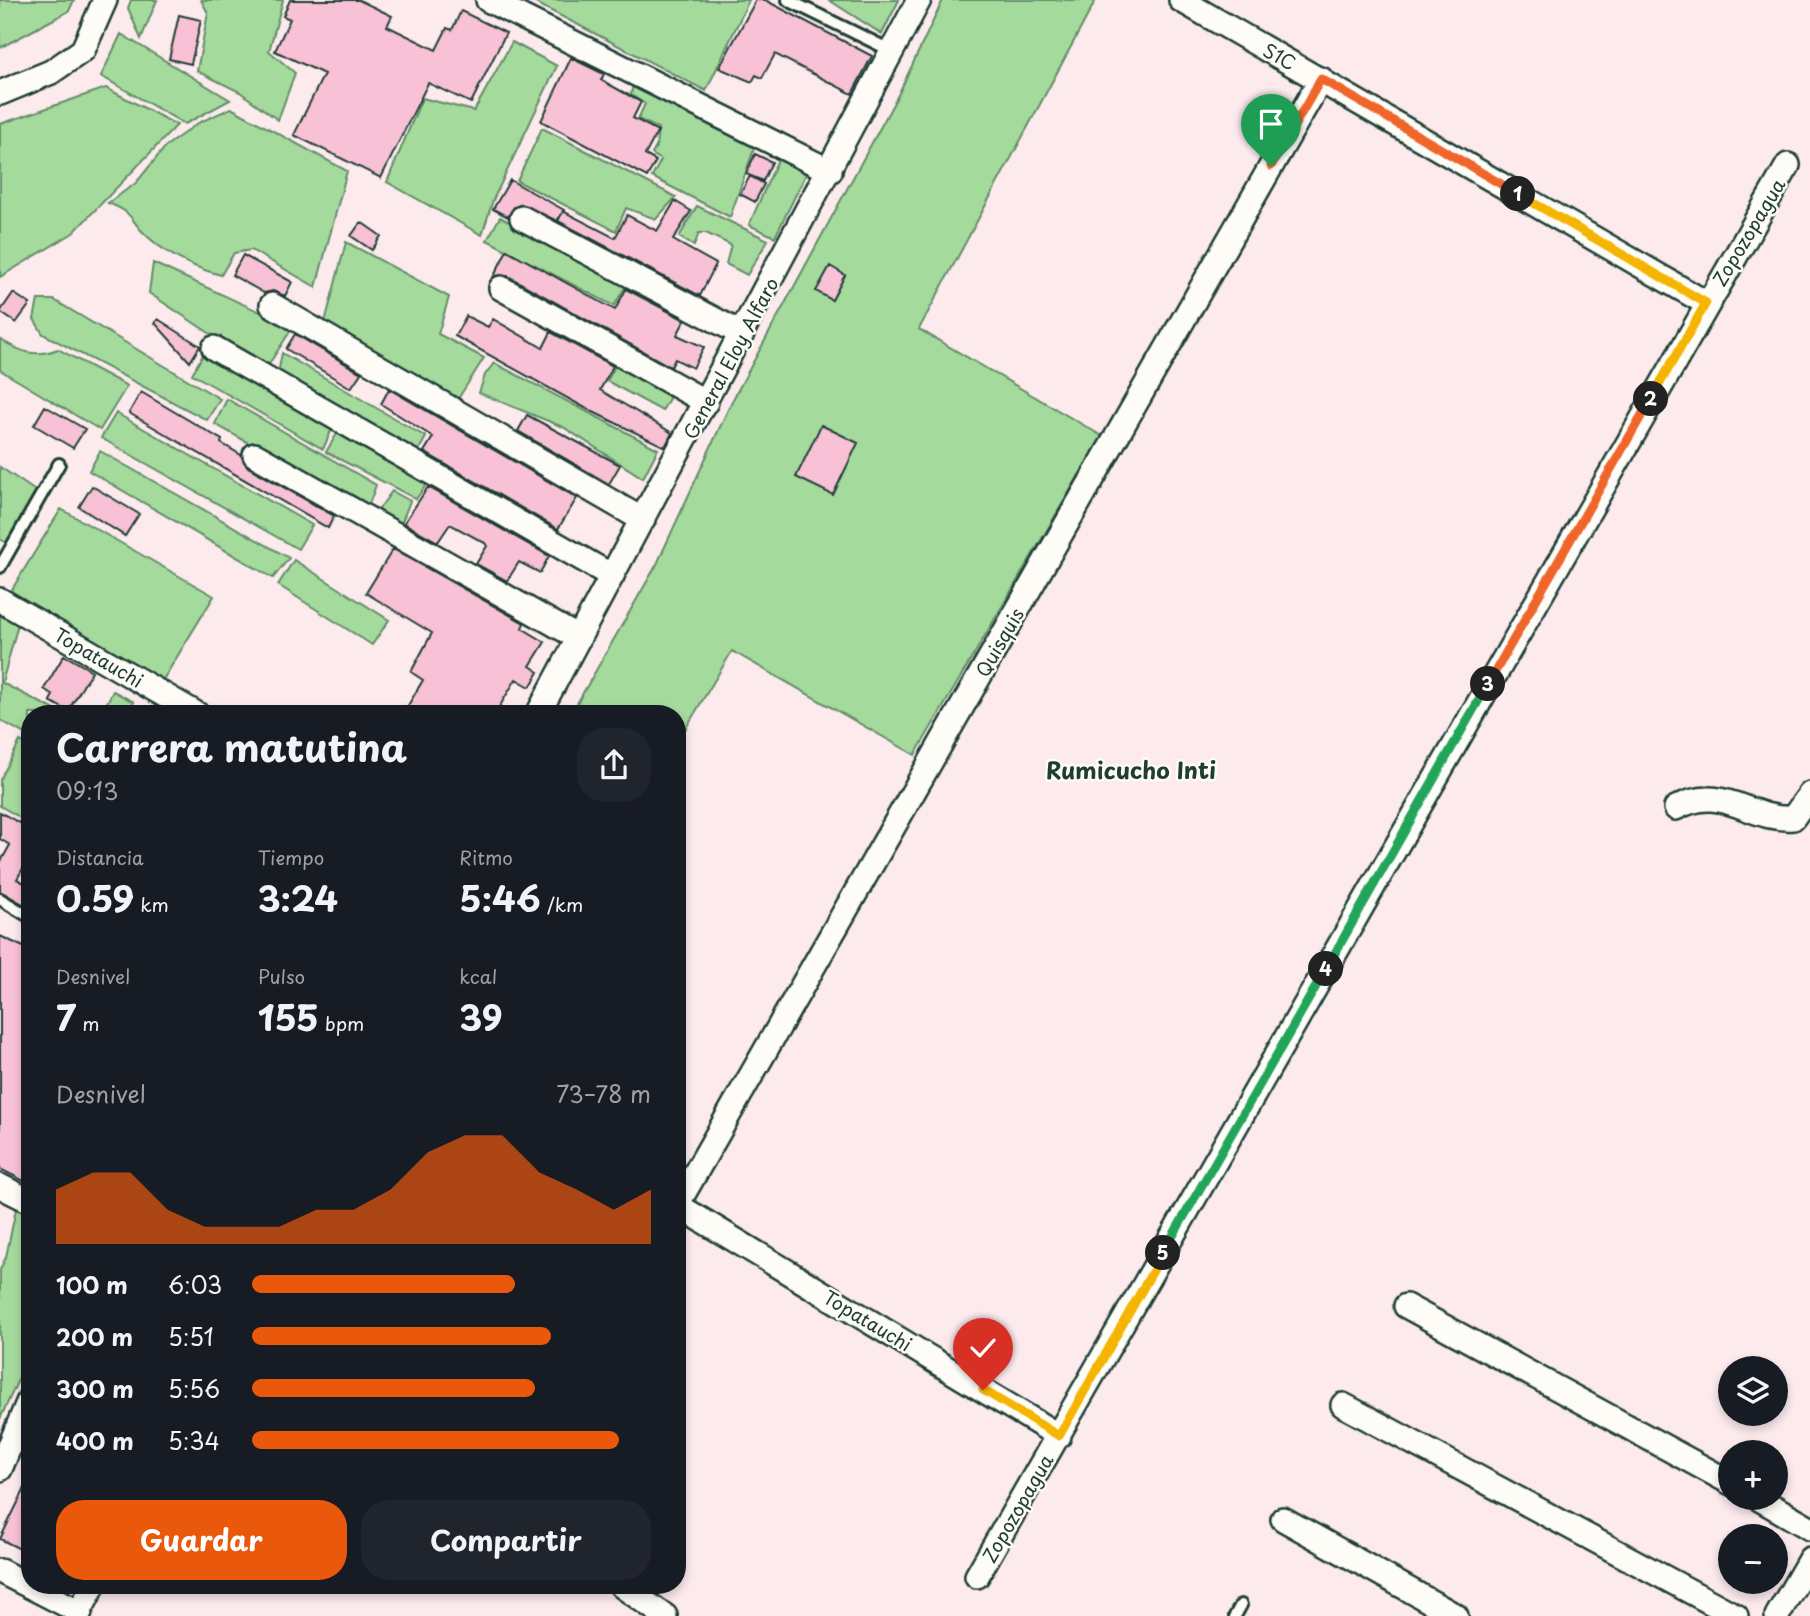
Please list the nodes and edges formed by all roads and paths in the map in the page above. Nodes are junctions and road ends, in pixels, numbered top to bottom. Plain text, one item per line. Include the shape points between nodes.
1 (105, 0) edge
2 (488, 0) edge
3 (789, 0) edge
4 (919, 0) edge
5 (1181, 0) edge
6 (894, 52) junction
7 (1321, 79) junction
8 (0, 93) edge
9 (1788, 164) dead end
10 (830, 171) junction
11 (522, 218) dead end
12 (501, 288) dead end
13 (1706, 303) junction
14 (272, 305) dead end
15 (742, 334) junction
16 (214, 348) dead end
17 (706, 402) junction
18 (255, 455) dead end
19 (60, 464) dead end
20 (643, 520) junction
21 (0, 567) edge
22 (612, 576) junction
23 (0, 600) edge
24 (579, 638) junction
25 (181, 705) edge
26 (543, 705) edge
27 (1810, 794) edge
28 (1676, 808) dead end
29 (0, 900) edge
30 (21, 911) edge
31 (0, 1186) edge
32 (686, 1189) edge
33 (21, 1196) edge
34 (686, 1210) edge
35 (1406, 1306) dead end
36 (1343, 1405) dead end
37 (21, 1419) edge
38 (1059, 1436) junction
39 (0, 1469) edge
40 (1718, 1476) edge
41 (1779, 1510) edge
42 (1283, 1519) dead end
43 (1810, 1528) edge
44 (1810, 1559) edge
45 (0, 1570) edge
46 (977, 1576) dead end
47 (21, 1582) edge
48 (43, 1594) edge
49 (89, 1594) edge
50 (633, 1594) edge
51 (1241, 1605) dead end
52 (78, 1614) edge
53 (665, 1616) edge
54 (1235, 1616) edge
55 (1456, 1616) edge
56 (1736, 1616) edge
57 (1777, 1616) edge

1 - 8 street via 83,50 51,72
2 - 10 street
3 - 6 lane
4 - 6 street, General Eloy Alfaro
5 - 7 street, S1C
6 - 10 street, General Eloy Alfaro
7 - 13 street, S1C
7 - 32 street, Quisquis
9 - 13 street, Zopozopagua
10 - 15 street, General Eloy Alfaro
11 - 15 street
12 - 17 street
13 - 38 street, Zopozopagua
14 - 20 street
15 - 17 street, General Eloy Alfaro
16 - 22 street
17 - 20 street, General Eloy Alfaro
18 - 24 street
19 - 21 lane
20 - 22 street, General Eloy Alfaro
22 - 24 street, General Eloy Alfaro
23 - 25 street, Topatauchi
24 - 26 street, General Eloy Alfaro
27 - 28 street via 1793,818 1779,819 1711,799 1694,798
29 - 30 lane
31 - 33 street
34 - 38 street, Topatauchi
35 - 40 street
36 - 56 street
37 - 39 street
38 - 46 street, Zopozopagua
41 - 43 street
42 - 55 street
44 - 57 street
45 - 47 street
48 - 52 street
49 - 52 street
50 - 53 street
51 - 54 lane

